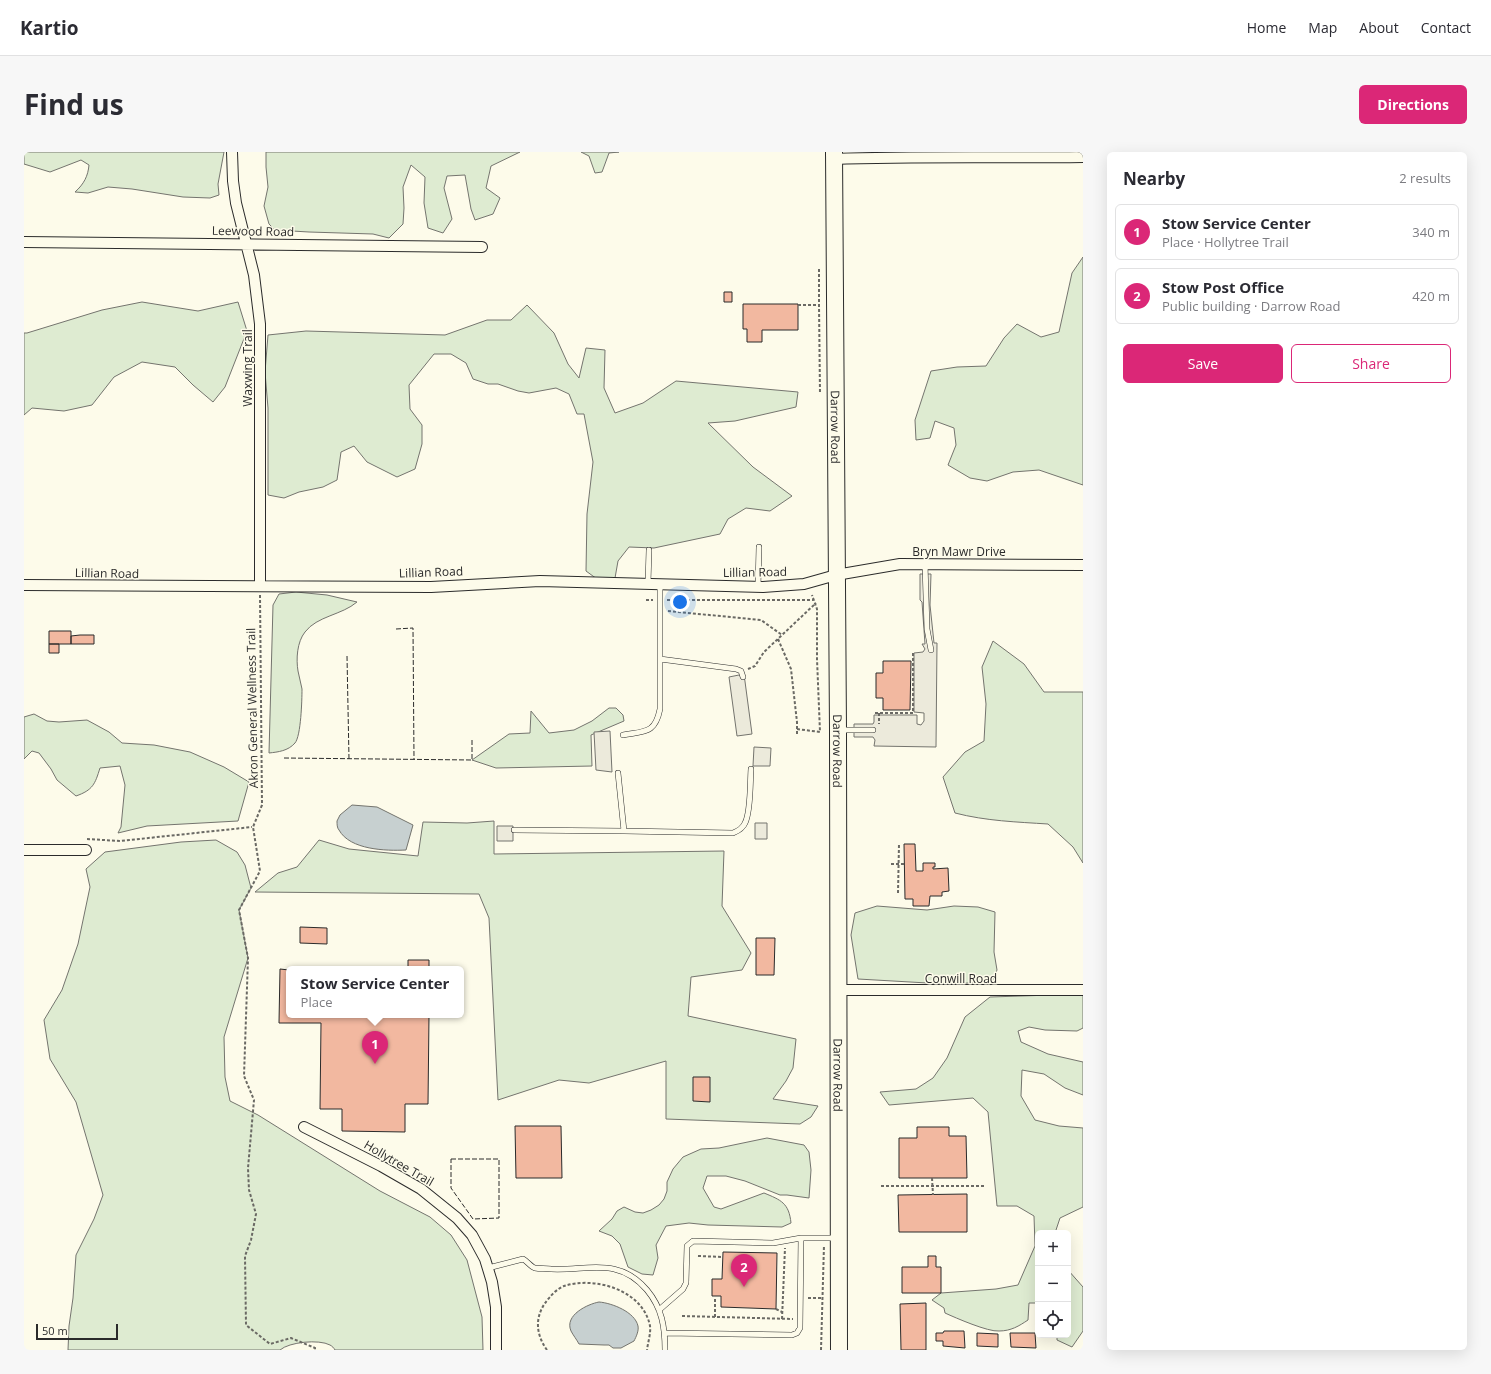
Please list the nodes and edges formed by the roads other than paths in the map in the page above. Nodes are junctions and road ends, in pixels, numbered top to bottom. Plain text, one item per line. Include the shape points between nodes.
1 (232, 152) edge
2 (834, 155) edge
3 (1083, 157) edge
4 (24, 242) edge
5 (246, 244) junction
6 (482, 247) dead end
7 (759, 547) dead end
8 (649, 550) dead end
9 (925, 564) junction
10 (1083, 565) edge
11 (836, 575) junction
12 (648, 583) junction
13 (660, 584) junction
14 (24, 585) edge
15 (260, 586) junction
16 (758, 587) junction
17 (931, 650) dead end
18 (660, 659) junction
19 (743, 677) dead end
20 (838, 730) junction
21 (876, 730) road end
22 (623, 735) dead end
23 (751, 769) dead end
24 (618, 773) dead end
25 (514, 830) dead end
26 (624, 831) junction
27 (24, 850) edge
28 (86, 850) road end
29 (838, 990) junction
30 (1083, 990) edge
31 (304, 1127) dead end
32 (801, 1238) junction
33 (831, 1238) junction
34 (488, 1268) junction
35 (660, 1310) junction
36 (665, 1333) junction
37 (496, 1350) edge
38 (665, 1350) edge
39 (839, 1350) edge

1 - 5 street, Waxwing Trail via 236,203
2 - 3 street
2 - 11 main road, Darrow Road
4 - 5 street, Leewood Road
5 - 6 street, Leewood Road
5 - 15 street, Waxwing Trail via 254,275 260,324
7 - 16 lane
8 - 12 lane
9 - 10 street, Bryn Mawr Drive
9 - 11 street, Bryn Mawr Drive via 900,564
9 - 17 lane via 927,629
11 - 16 street, Lillian Road via 804,584
11 - 20 main road, Darrow Road
12 - 13 street, Lillian Road
12 - 15 street, Lillian Road via 520,581 431,587
13 - 16 street, Lillian Road
13 - 18 lane
14 - 15 street, Lillian Road
18 - 19 lane via 736,669 741,671
18 - 22 lane via 658,719 654,727 646,731
20 - 21 lane
20 - 29 main road, Darrow Road
23 - 26 lane via 745,824 733,833
24 - 26 lane
25 - 26 lane
27 - 28 street
29 - 30 street, Conwill Road
29 - 33 main road, Darrow Road
31 - 34 street, Hollytree Trail via 382,1166 421,1189 457,1218 472,1235
32 - 33 lane
32 - 35 lane via 773,1243 693,1241 687,1246 686,1283 683,1289
32 - 36 lane via 800,1328 797,1333
33 - 39 main road, Darrow Road
34 - 35 lane via 523,1259 534,1268 619,1269 639,1280
34 - 37 street, Hollytree Trail via 496,1307
35 - 36 lane
36 - 38 lane

